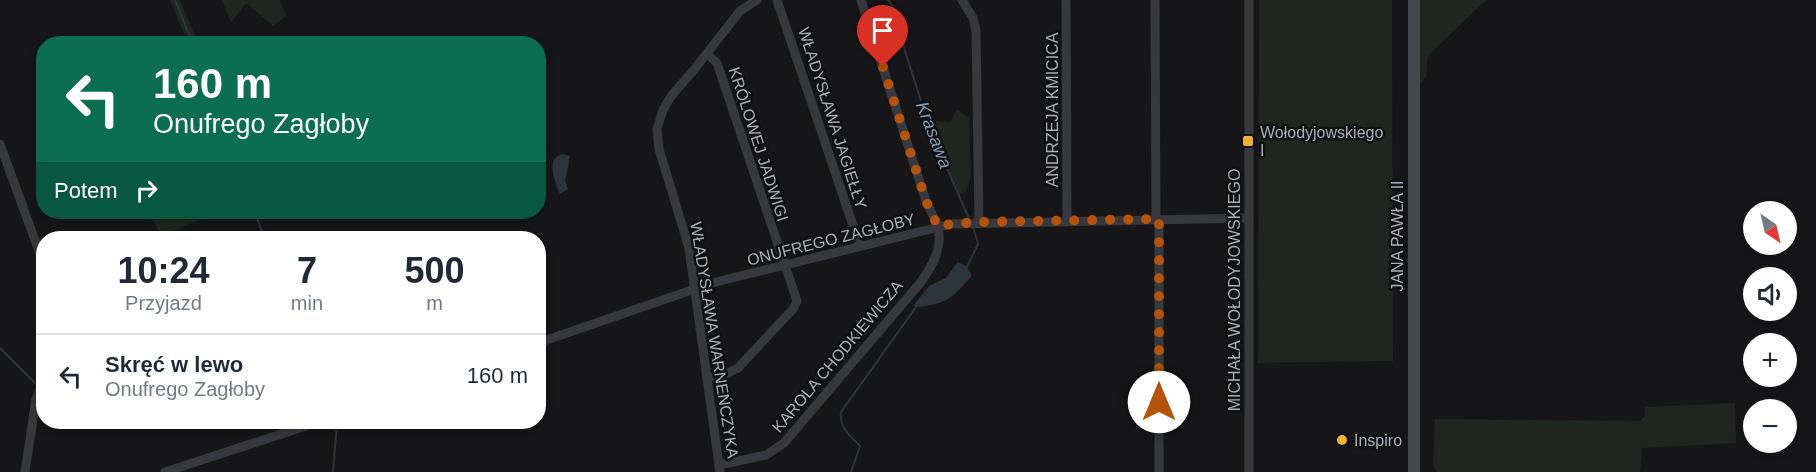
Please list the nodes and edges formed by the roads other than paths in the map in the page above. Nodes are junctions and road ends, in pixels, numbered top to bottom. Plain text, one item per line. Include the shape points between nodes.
1 (757, 0) edge
2 (777, 0) edge
3 (861, 0) edge
4 (962, 0) edge
5 (1066, 0) edge
6 (1155, 0) edge
7 (1249, 0) edge
8 (1414, 0) edge
9 (707, 54) junction
10 (0, 144) edge
11 (1248, 218) junction
12 (1157, 219) junction
13 (1067, 221) junction
14 (973, 222) junction
15 (938, 227) junction
16 (36, 243) edge
17 (860, 246) junction
18 (785, 266) junction
19 (694, 288) junction
20 (546, 340) edge
21 (707, 378) junction
22 (36, 403) edge
23 (297, 429) edge
24 (720, 468) edge
25 (25, 472) edge
26 (165, 472) edge
27 (1160, 472) edge
28 (1249, 472) edge
29 (1414, 472) edge

1 - 9 street, WŁADYSŁAWA WARNEŃCZYKA via 740,11
2 - 17 street, WŁADYSŁAWA JAGIEŁŁY
3 - 15 street via 926,201
4 - 14 street via 976,31
5 - 13 street, ANDRZEJA KMICICA
6 - 12 street
7 - 11 street, MICHAŁA WOŁODYJOWSKIEGO
8 - 29 main road, JANA PAWŁA II
9 - 18 street, KRÓLOWEJ JADWIGI via 717,63
9 - 19 street, WŁADYSŁAWA WARNEŃCZYKA via 671,96 657,129 657,143 685,230
10 - 16 street
11 - 12 street, ONUFREGO ZAGŁOBY
11 - 28 street, MICHAŁA WOŁODYJOWSKIEGO
12 - 13 street, ONUFREGO ZAGŁOBY
12 - 27 street
13 - 14 street, ONUFREGO ZAGŁOBY
14 - 15 street, ONUFREGO ZAGŁOBY
15 - 17 street, ONUFREGO ZAGŁOBY
15 - 24 street, KAROLA CHODKIEWICZA via 935,259 926,275 784,443 766,455
17 - 18 street, ONUFREGO ZAGŁOBY
18 - 19 street, ONUFREGO ZAGŁOBY
18 - 21 street, KRÓLOWEJ JADWIGI via 796,305 738,368
19 - 20 street, ONUFREGO ZAGŁOBY
19 - 21 street, WŁADYSŁAWA WARNEŃCZYKA
21 - 24 street, WŁADYSŁAWA WARNEŃCZYKA
22 - 25 street
23 - 26 street

